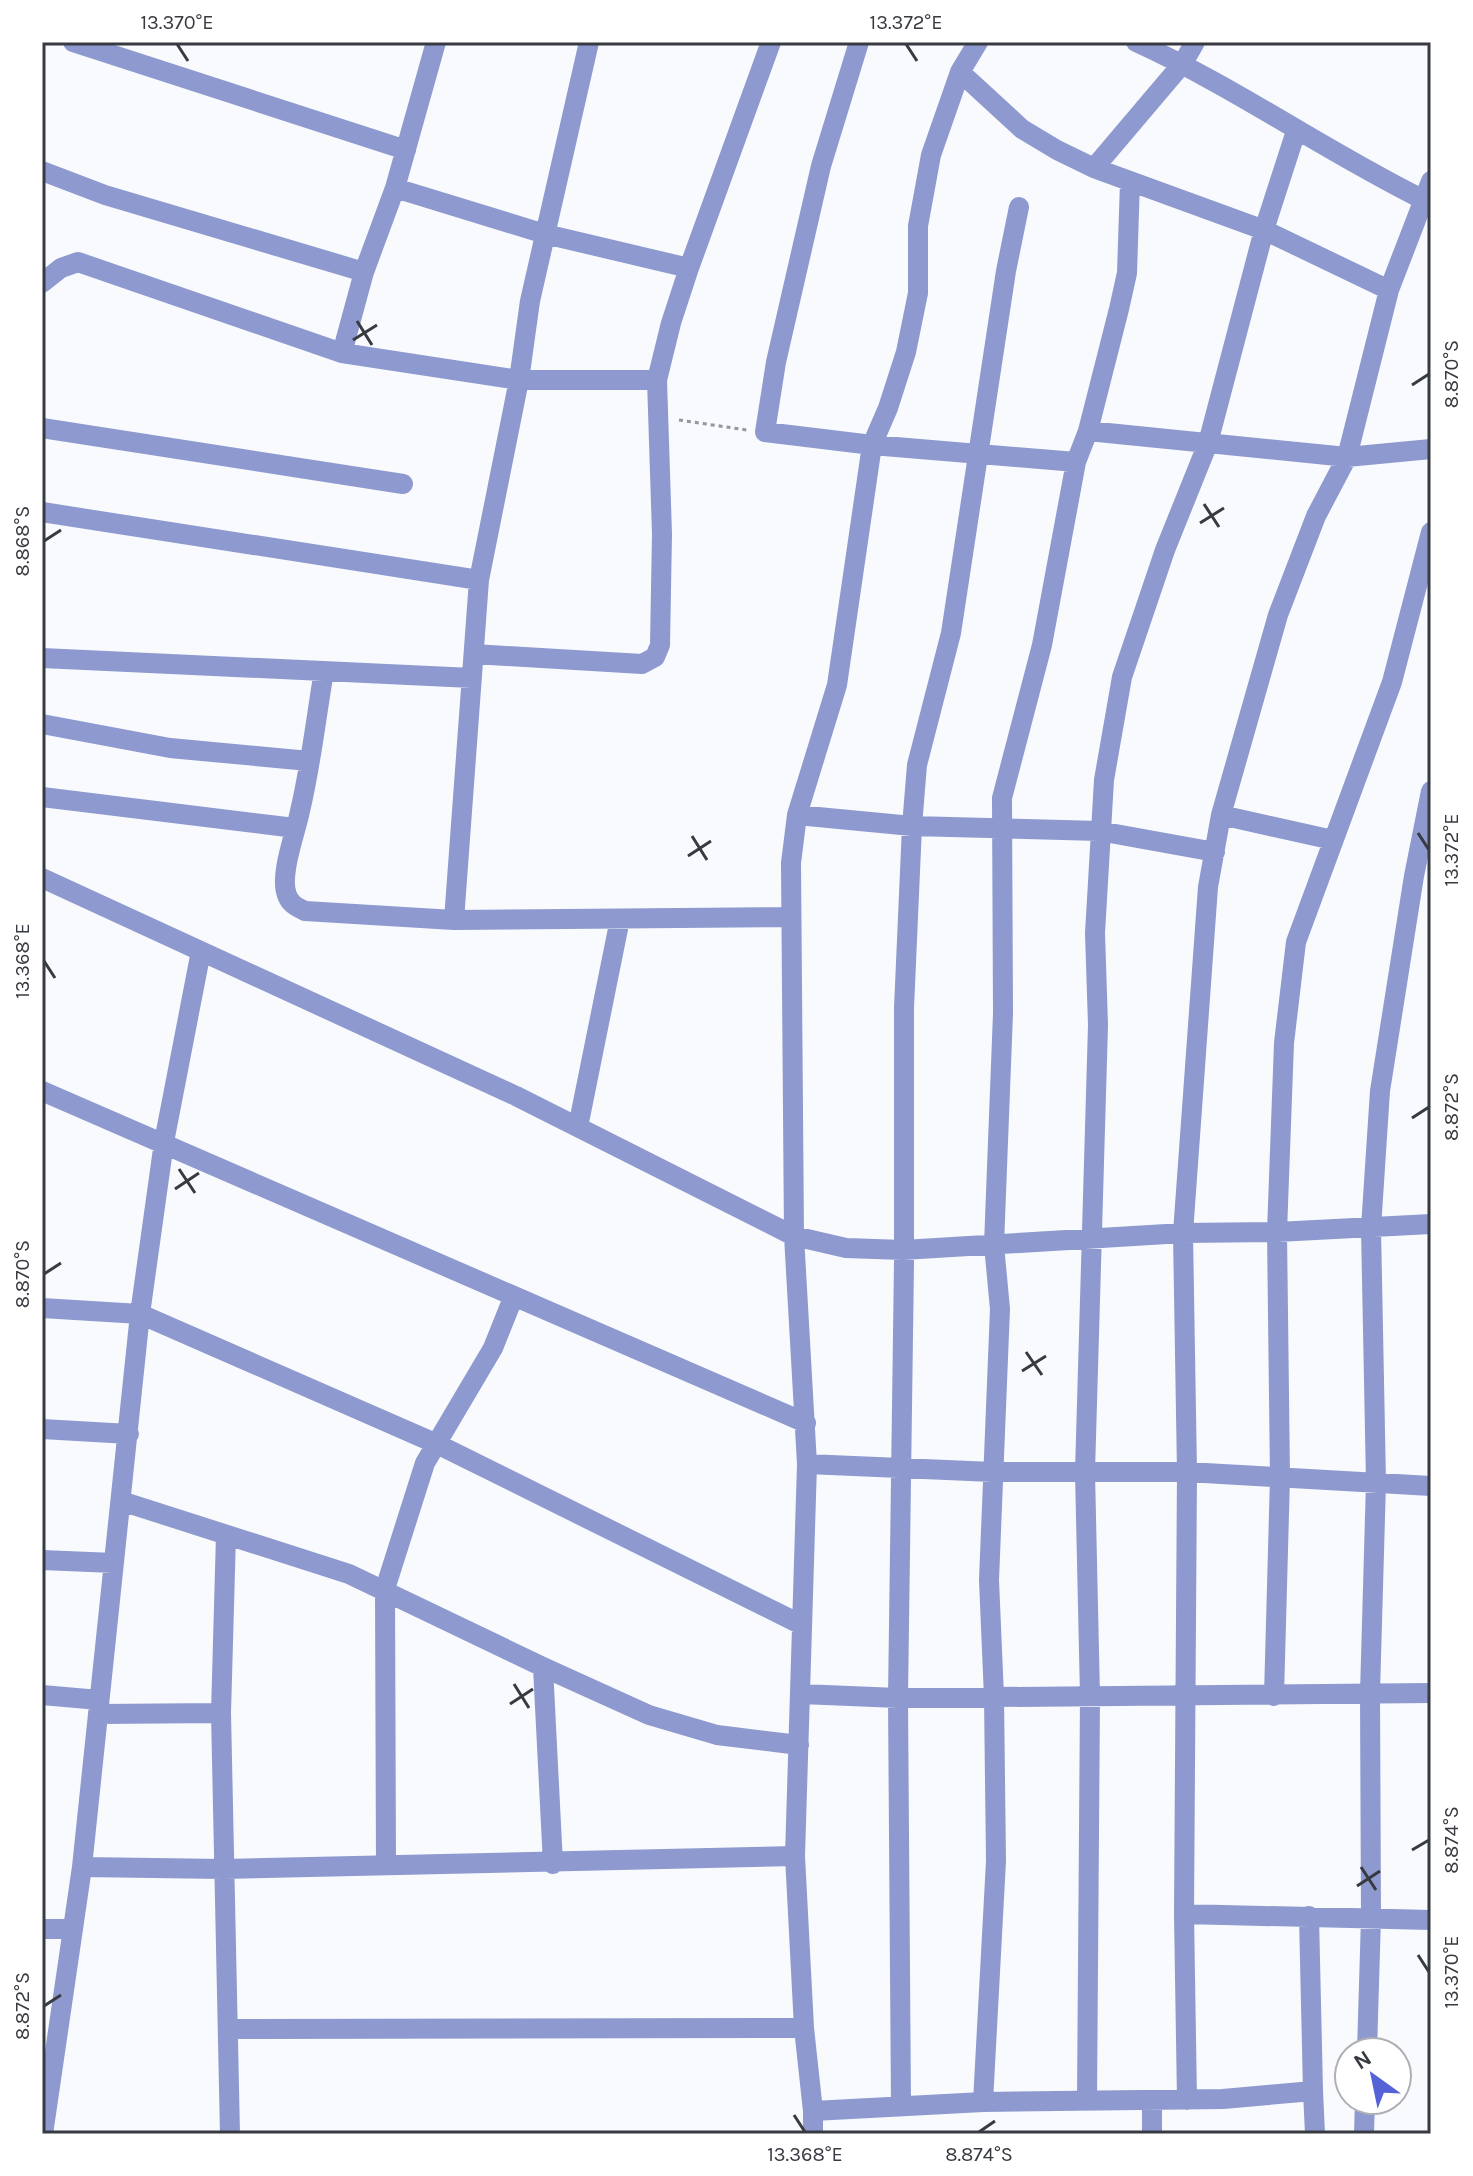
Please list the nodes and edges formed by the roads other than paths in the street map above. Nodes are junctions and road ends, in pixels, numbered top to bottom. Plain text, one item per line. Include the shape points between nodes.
1 (73, 42) edge
2 (436, 42) edge
3 (589, 42) edge
4 (771, 42) edge
5 (859, 42) edge
6 (978, 42) edge
7 (1136, 42) edge
8 (1195, 42) edge
9 (1183, 63) junction
10 (960, 72) junction
11 (1296, 131) junction
12 (406, 150) junction
13 (1094, 168) junction
14 (42, 171) edge
15 (1130, 182) junction
16 (395, 188) junction
17 (1425, 205) edge
18 (1019, 207) dead end
19 (1264, 230) junction
20 (545, 234) junction
21 (689, 268) junction
22 (364, 272) junction
23 (42, 283) edge
24 (1389, 290) junction
25 (342, 353) junction
26 (519, 380) junction
27 (657, 380) junction
28 (42, 428) edge
29 (1088, 431) junction
30 (1208, 443) junction
31 (872, 445) junction
32 (1431, 449) edge
33 (978, 455) junction
34 (1347, 457) junction
35 (1076, 462) junction
36 (403, 484) dead end
37 (42, 512) edge
38 (1431, 532) edge
39 (479, 580) junction
40 (474, 654) junction
41 (42, 658) edge
42 (324, 671) junction
43 (472, 678) junction
44 (42, 724) edge
45 (309, 761) junction
46 (1431, 791) edge
47 (42, 797) edge
48 (797, 815) junction
49 (1221, 815) junction
50 (912, 826) junction
51 (295, 828) junction
52 (1003, 830) junction
53 (1099, 831) junction
54 (1333, 840) junction
55 (1215, 852) junction
56 (42, 878) edge
57 (791, 917) junction
58 (620, 919) junction
59 (454, 920) junction
60 (201, 951) junction
61 (42, 1091) edge
62 (578, 1127) junction
63 (164, 1142) junction
64 (1431, 1224) edge
65 (1371, 1228) junction
66 (1277, 1232) junction
67 (1183, 1233) junction
68 (794, 1236) junction
69 (1091, 1240) junction
70 (994, 1245) junction
71 (903, 1250) junction
72 (513, 1298) junction
73 (42, 1308) edge
74 (140, 1314) junction
75 (806, 1423) junction
76 (42, 1429) edge
77 (129, 1434) junction
78 (437, 1444) junction
79 (807, 1464) junction
80 (901, 1466) junction
81 (993, 1472) junction
82 (1085, 1472) junction
83 (1187, 1472) junction
84 (1280, 1477) junction
85 (1376, 1482) junction
86 (1431, 1486) edge
87 (121, 1501) junction
88 (226, 1535) junction
89 (42, 1560) edge
90 (114, 1563) junction
91 (385, 1589) junction
92 (802, 1625) junction
93 (543, 1667) junction
94 (1370, 1693) junction
95 (1431, 1693) edge
96 (801, 1694) junction
97 (42, 1695) edge
98 (1187, 1695) junction
99 (1090, 1696) junction
100 (1274, 1696) junction
101 (994, 1697) junction
102 (898, 1698) junction
103 (98, 1707) junction
104 (221, 1713) junction
105 (799, 1745) junction
106 (795, 1856) junction
107 (553, 1864) junction
108 (386, 1866) junction
109 (82, 1867) junction
110 (224, 1869) junction
111 (1184, 1914) junction
112 (1309, 1916) junction
113 (1371, 1917) junction
114 (1431, 1920) edge
115 (42, 1929) edge
116 (72, 1929) junction
117 (804, 2028) junction
118 (228, 2029) junction
119 (1367, 2036) edge
120 (49, 2046) edge
121 (1313, 2091) junction
122 (1187, 2100) junction
123 (1087, 2101) junction
124 (1152, 2101) junction
125 (983, 2102) junction
126 (901, 2107) junction
127 (813, 2111) junction
128 (43, 2134) edge
129 (230, 2134) edge
130 (813, 2134) edge
131 (1152, 2134) edge
132 (1315, 2134) edge

1 - 12 street
2 - 12 street
3 - 20 street
4 - 21 street
5 - 31 street via 821,166 765,432
6 - 10 street
7 - 9 street
8 - 9 street
9 - 11 street
9 - 13 street
10 - 13 street via 1022,129
10 - 31 street via 931,155 918,226 918,293 906,352
11 - 17 street
11 - 19 street
12 - 16 street
13 - 15 street
14 - 22 street via 105,195
15 - 19 street
15 - 29 street via 1127,273
16 - 20 street
16 - 22 street
17 - 24 street
18 - 33 street
19 - 24 street
19 - 30 street
20 - 21 street
20 - 26 street
21 - 27 street
22 - 25 street
23 - 25 street via 78,262
24 - 34 street
25 - 26 street
26 - 27 street
26 - 39 street
27 - 40 street via 662,534 660,645 655,657 642,664
28 - 36 street
29 - 30 street
29 - 35 street
30 - 34 street
30 - 53 street via 1122,677
31 - 33 street
31 - 48 street via 837,685
32 - 34 street
33 - 35 street
33 - 50 street via 951,633 917,765
34 - 49 street via 1316,516 1278,615
35 - 52 street via 1042,645 1002,798
37 - 39 street
38 - 54 street via 1392,682
39 - 40 street
40 - 43 street
41 - 42 street
42 - 43 street
42 - 45 street
43 - 59 street
44 - 45 street via 170,748
45 - 51 street
46 - 65 street via 1380,1091
47 - 51 street
48 - 50 street
48 - 57 street
49 - 54 street
49 - 55 street
50 - 52 street
50 - 71 street via 904,1008
51 - 59 street via 286,893 293,905 305,911
52 - 53 street
52 - 70 street
53 - 55 street
53 - 69 street
54 - 66 street via 1296,942 1284,1043
55 - 67 street via 1208,887
56 - 60 street
57 - 58 street
57 - 68 street
58 - 59 street
58 - 62 street
60 - 62 street
60 - 63 street
61 - 63 street
62 - 68 street
63 - 72 street
63 - 74 street
64 - 65 street
65 - 66 street
65 - 85 street
66 - 67 street
66 - 84 street
67 - 69 street
67 - 83 street
68 - 71 street via 846,1248
68 - 75 street
69 - 70 street
69 - 82 street
70 - 71 street
70 - 81 street via 1000,1309
71 - 80 street
72 - 75 street
72 - 78 street via 493,1348
73 - 74 street
74 - 77 street
74 - 78 street
75 - 79 street
76 - 77 street
77 - 87 street
78 - 91 street via 425,1463
78 - 92 street
79 - 80 street
79 - 92 street
80 - 81 street
80 - 102 street
81 - 82 street
81 - 101 street via 989,1580
82 - 83 street
82 - 99 street
83 - 84 street
83 - 98 street
84 - 85 street
84 - 100 street
85 - 86 street
85 - 94 street
87 - 88 street
87 - 90 street
88 - 91 street
88 - 104 street
89 - 90 street
90 - 103 street
91 - 93 street
91 - 108 street
92 - 96 street
93 - 105 street via 692,1729
93 - 107 street
94 - 95 street
94 - 100 street
94 - 113 street
96 - 102 street
96 - 105 street
97 - 103 street
98 - 99 street
98 - 100 street
98 - 111 street
99 - 101 street
99 - 123 street
101 - 102 street
101 - 125 street via 996,1861
102 - 126 street
103 - 104 street
103 - 109 street
104 - 110 street
105 - 106 street
106 - 107 street
106 - 117 street
107 - 108 street
108 - 110 street
109 - 110 street
109 - 116 street
110 - 118 street
111 - 112 street
111 - 122 street
112 - 113 street
112 - 121 street
113 - 114 street
113 - 119 street
115 - 116 street
116 - 120 street
117 - 118 street
117 - 127 street
118 - 129 street
120 - 128 street
121 - 122 street
121 - 132 street
122 - 124 street
123 - 124 street
123 - 125 street
124 - 131 street
125 - 126 street
126 - 127 street
127 - 130 street

